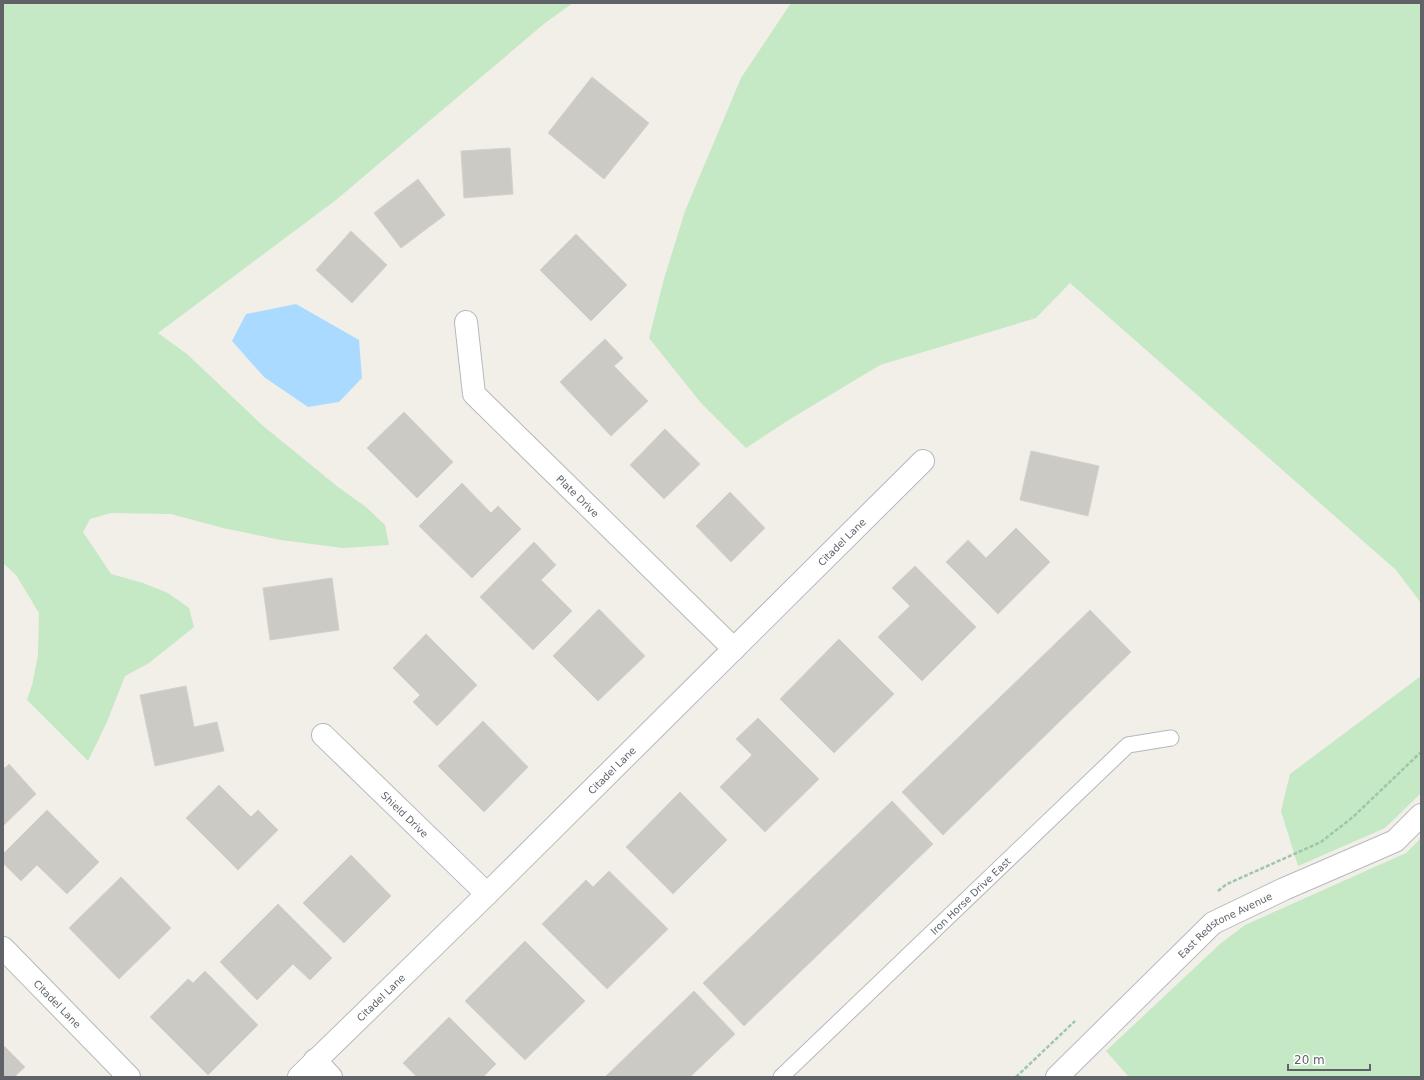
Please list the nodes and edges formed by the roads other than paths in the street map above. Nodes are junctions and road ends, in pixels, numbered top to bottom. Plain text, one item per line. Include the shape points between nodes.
1 (466, 322) dead end
2 (923, 461) dead end
3 (734, 649) junction
4 (323, 735) dead end
5 (1171, 738) dead end
6 (1421, 816) edge
7 (487, 894) junction
8 (3, 948) edge
9 (315, 1060) junction
10 (129, 1077) edge
11 (299, 1077) edge
12 (331, 1077) edge
13 (781, 1077) edge
14 (1057, 1077) edge

1 - 3 street, Plate Drive via 474,394
2 - 3 street, Citadel Lane
3 - 7 street, Citadel Lane
4 - 7 street, Shield Drive
5 - 13 lane, Iron Horse Drive East via 1128,745
6 - 14 street, East Redstone Avenue via 1394,841 1213,923
7 - 9 street, Citadel Lane
8 - 10 street, Citadel Lane
9 - 11 street, Citadel Lane
9 - 12 street

